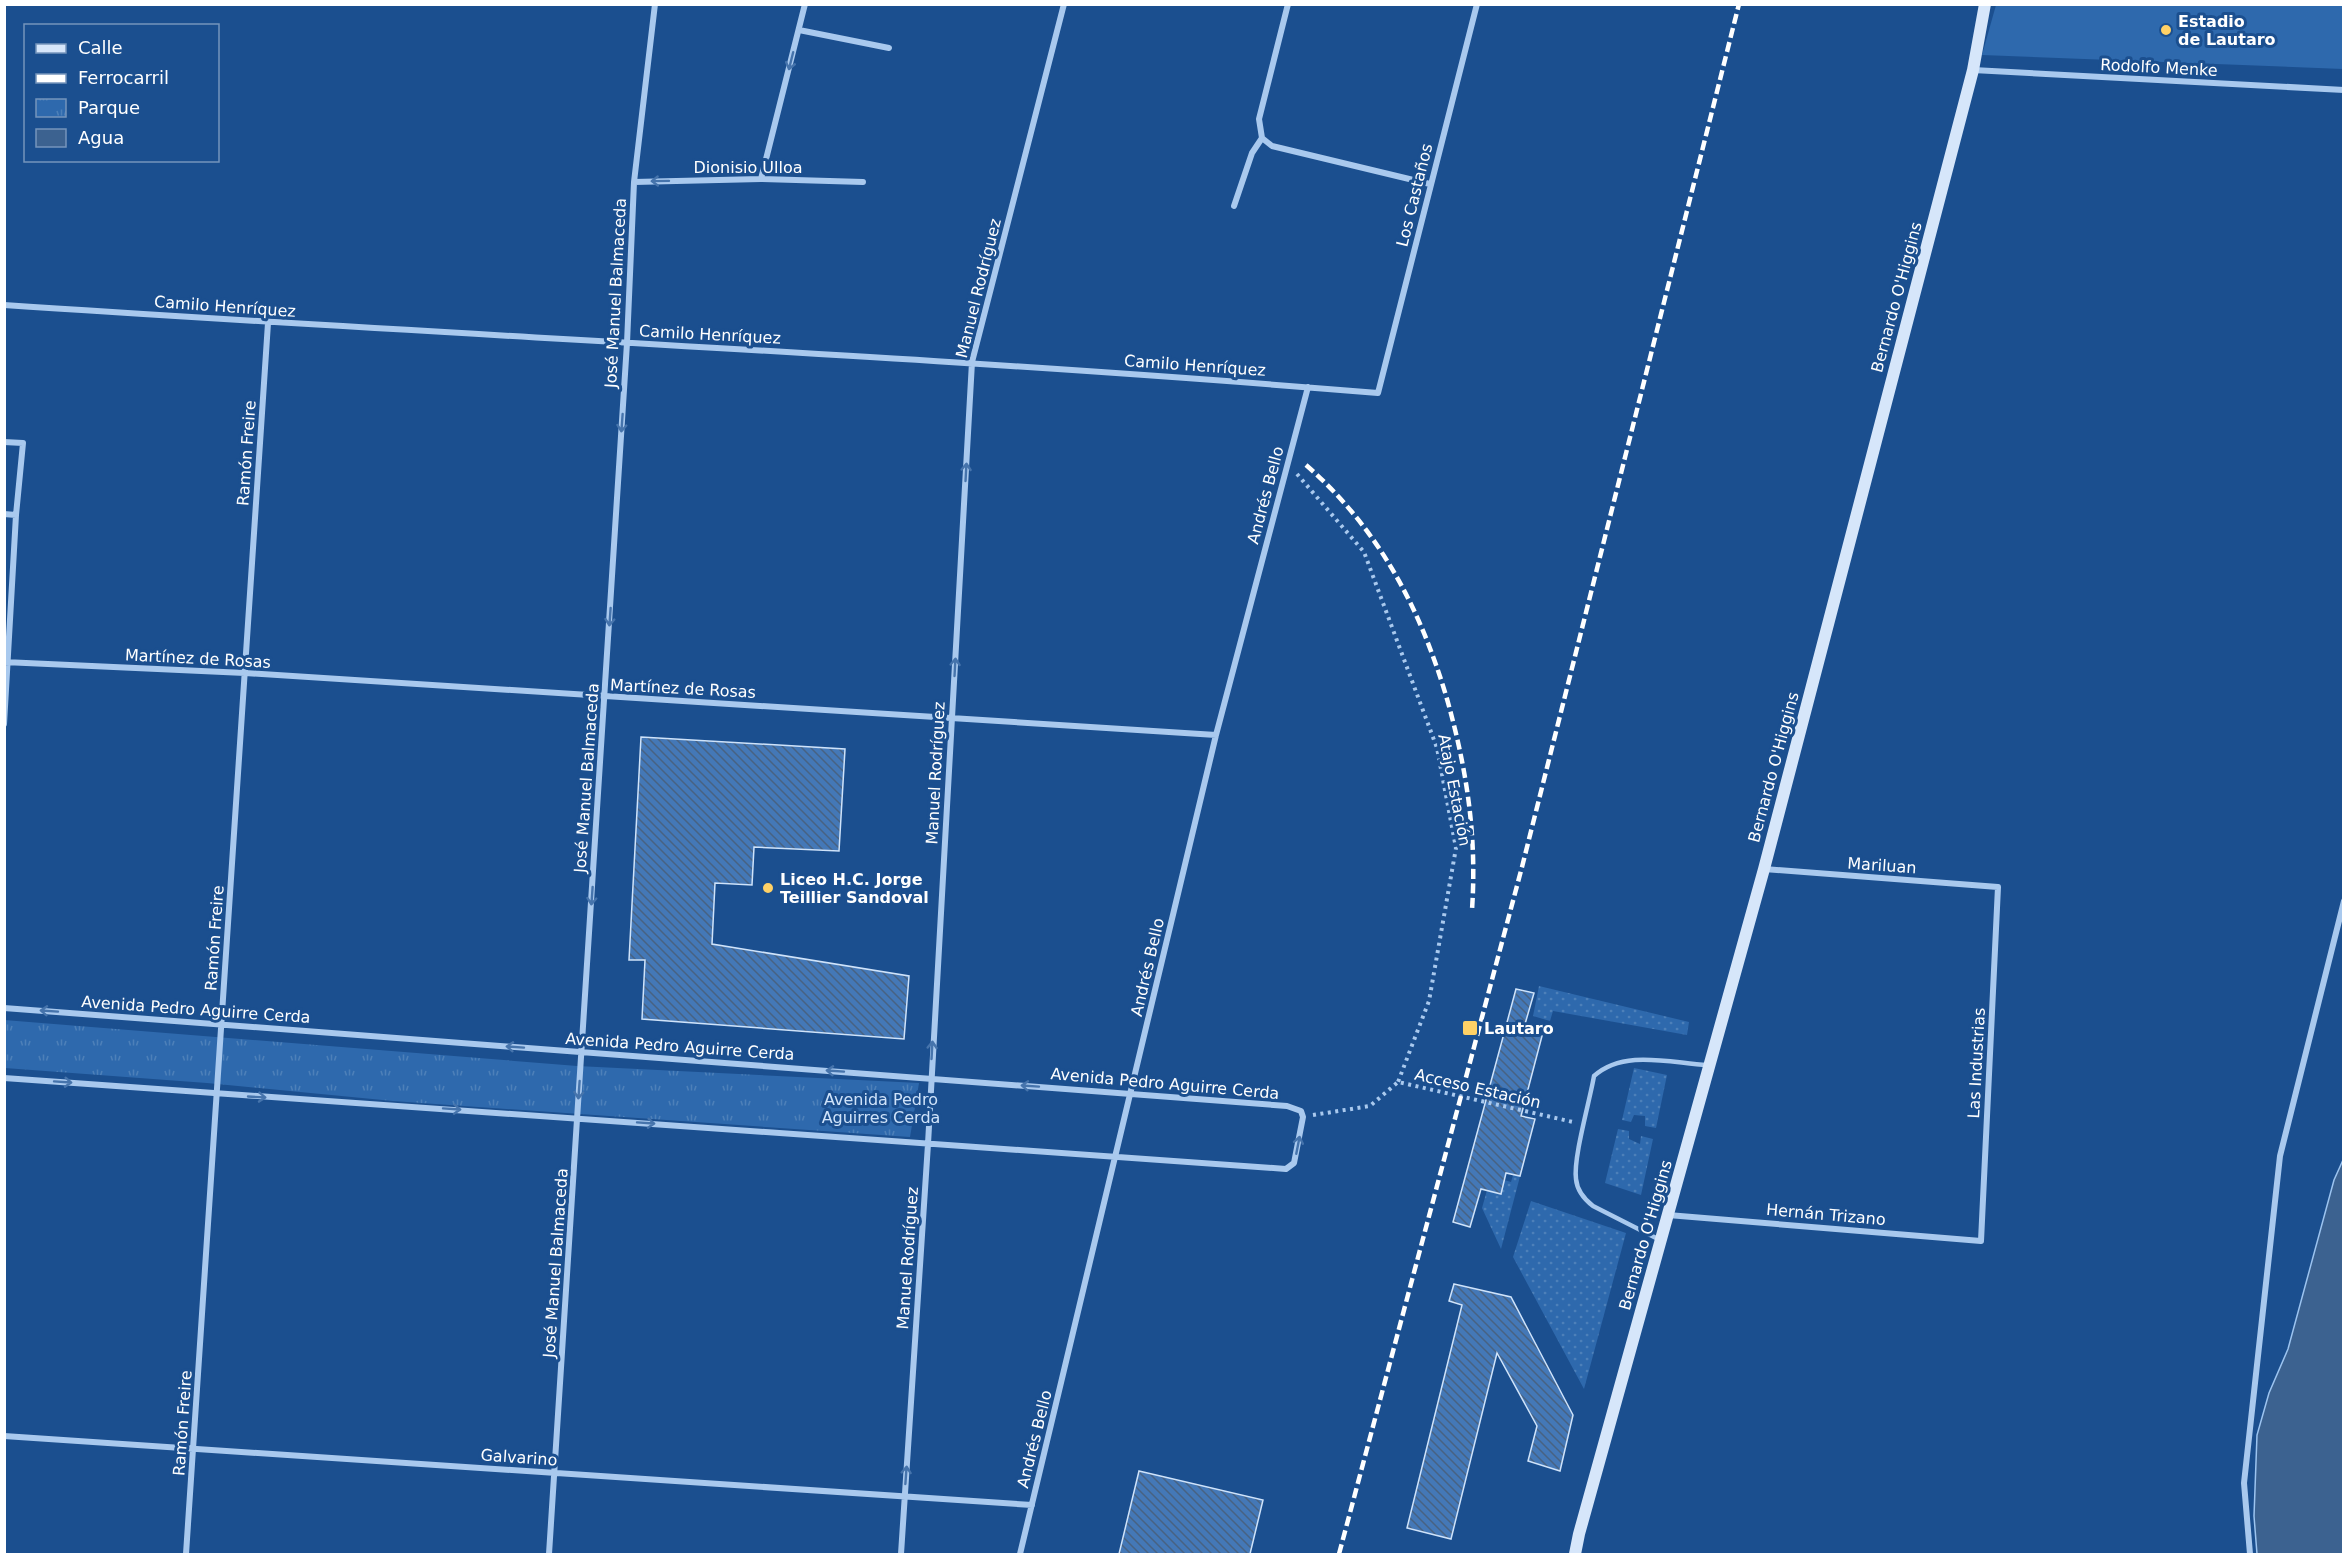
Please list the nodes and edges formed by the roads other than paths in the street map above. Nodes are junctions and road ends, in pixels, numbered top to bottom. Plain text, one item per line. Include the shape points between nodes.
1 (655, 4) edge
2 (805, 4) edge
3 (1064, 4) edge
4 (1288, 4) edge
5 (1477, 4) edge
6 (1985, 4) edge
7 (799, 30) junction
8 (889, 48) dead end
9 (1973, 70) junction
10 (2343, 90) edge
11 (1262, 138) junction
12 (761, 179) junction
13 (634, 182) junction
14 (863, 182) dead end
15 (1430, 184) junction
16 (1234, 206) dead end
17 (4, 305) edge
18 (268, 323) junction
19 (627, 343) junction
20 (972, 363) junction
21 (1308, 387) junction
22 (1378, 393) joint
23 (4, 442) edge
24 (4, 514) edge
25 (16, 515) junction
26 (7, 662) edge
27 (245, 673) junction
28 (605, 696) junction
29 (952, 717) junction
30 (4, 724) edge
31 (1216, 735) junction
32 (1764, 869) junction
33 (1998, 887) joint
34 (2343, 900) edge
35 (4, 1008) edge
36 (221, 1024) junction
37 (582, 1052) junction
38 (1709, 1066) junction
39 (4, 1078) edge
40 (931, 1078) junction
41 (1130, 1093) junction
42 (217, 1095) junction
43 (577, 1118) junction
44 (928, 1144) junction
45 (1117, 1157) junction
46 (1668, 1215) junction
47 (1661, 1241) junction
48 (1981, 1241) joint
49 (4, 1436) edge
50 (193, 1449) junction
51 (555, 1473) junction
52 (904, 1497) junction
53 (1032, 1505) junction
54 (1579, 1534) junction
55 (186, 1554) edge
56 (549, 1554) edge
57 (901, 1554) edge
58 (1020, 1554) edge
59 (1575, 1554) edge
60 (1582, 1554) edge
61 (2250, 1554) edge

1 - 13 street, José Manuel Balmaceda
2 - 7 street
3 - 20 street, Manuel Rodríguez
4 - 11 street via 1258,119
5 - 15 street, Los Castaños
6 - 9 main road, Bernardo O'Higgins
7 - 8 street
7 -> 12 street
9 - 10 street, Rodolfo Menke
9 - 32 main road, Bernardo O'Higgins
11 - 15 street via 1272,146
11 - 16 street via 1252,153
12 -> 13 street, Dionisio Ulloa
12 - 14 street, Dionisio Ulloa
13 - 19 street, José Manuel Balmaceda
15 - 22 street, Los Castaños
17 - 18 street, Camilo Henríquez
18 - 19 street, Camilo Henríquez
18 - 27 street, Ramón Freire
19 - 20 street, Camilo Henríquez
19 -> 28 street, José Manuel Balmaceda
20 - 21 street, Camilo Henríquez
29 -> 20 street, Manuel Rodríguez
21 - 22 street, Camilo Henríquez
21 - 31 street, Andrés Bello
23 - 25 street via 23,443
24 - 25 street
25 - 26 street
26 - 27 street, Martínez de Rosas
26 - 30 street
27 - 28 street, Martínez de Rosas
27 - 36 street, Ramón Freire
28 - 29 street, Martínez de Rosas
28 -> 37 street, José Manuel Balmaceda
29 - 31 street, Martínez de Rosas
40 -> 29 street, Manuel Rodríguez
31 - 41 street, Andrés Bello
32 - 33 street, Mariluan
32 - 38 main road, Bernardo O'Higgins
33 - 48 street, Las Industrias
34 - 61 street via 2280,1156 2244,1483
36 -> 35 street, Avenida Pedro Aguirre Cerda
37 -> 36 street, Avenida Pedro Aguirre Cerda
36 - 42 street, Ramón Freire
40 -> 37 street, Avenida Pedro Aguirre Cerda
37 -> 43 street, José Manuel Balmaceda
38 - 46 main road, Bernardo O'Higgins
38 - 47 lane via 1628,1060 1610,1064 1594,1076 1575,1177 1581,1194 1593,1206
39 -> 42 street
41 -> 40 street, Avenida Pedro Aguirre Cerda
40 - 44 street, Manuel Rodríguez
41 - 45 street, Andrés Bello
45 -> 41 street, Avenida Pedro Aguirre Cerda via 1286,1169 1294,1163 1303,1117 1301,1111 1287,1106
42 -> 43 street
42 - 50 street, Ramón Freire
43 -> 44 street
43 - 51 street, José Manuel Balmaceda
44 - 45 street
52 -> 44 street, Manuel Rodríguez
45 - 53 street, Andrés Bello
46 - 47 main road, Bernardo O'Higgins
46 - 48 street, Hernán Trizano
47 - 54 main road, Bernardo O'Higgins
49 - 50 street, Galvarino
50 - 51 street, Galvarino
50 - 55 street, Ramón Freire
51 - 52 street, Galvarino
51 - 56 street, José Manuel Balmaceda
52 - 53 street, Galvarino
52 - 57 street, Manuel Rodríguez
53 - 58 street, Andrés Bello
54 - 59 main road, Bernardo O'Higgins
54 - 60 main road, Bernardo O'Higgins

